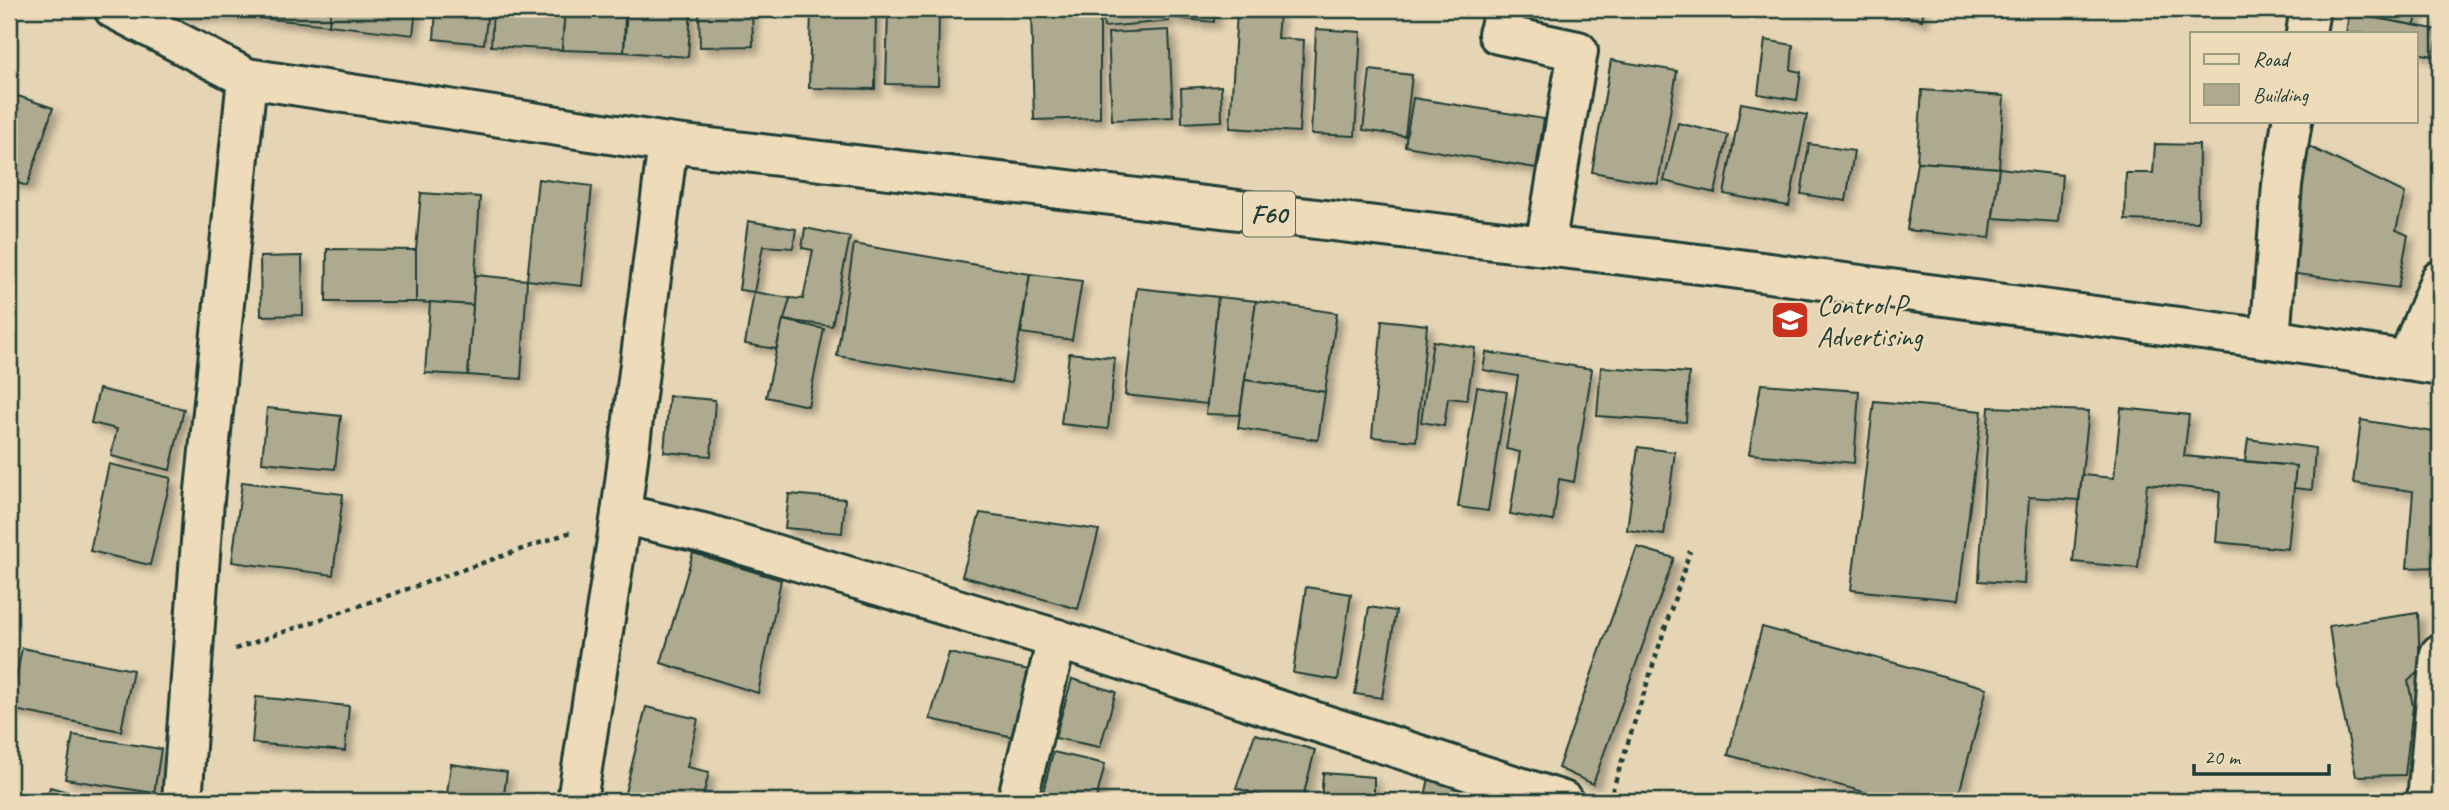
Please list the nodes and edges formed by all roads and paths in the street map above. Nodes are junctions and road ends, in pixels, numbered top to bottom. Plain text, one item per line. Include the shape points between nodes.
1 (114, 9) edge
2 (1506, 9) edge
3 (2310, 9) edge
4 (2306, 32) edge
5 (247, 78) junction
6 (2292, 122) edge
7 (668, 143) junction
8 (1545, 246) junction
9 (2440, 280) edge
10 (2270, 339) junction
11 (2423, 364) edge
12 (621, 514) junction
13 (1690, 551) dead end
14 (1057, 639) junction
15 (2440, 654) edge
16 (192, 664) junction
17 (182, 801) edge
18 (577, 801) edge
19 (1017, 801) edge
20 (1563, 801) edge
21 (1609, 801) edge
22 (2427, 801) edge

1 - 5 street, F60
2 - 8 street via 1498,34 1578,51
3 - 4 street
5 - 7 street, F60
5 - 16 street
6 - 10 street
7 - 8 street, F60
7 - 12 street
8 - 10 street, F60
9 - 11 street
10 - 11 street, F60
12 - 14 street via 708,534
12 - 16 path
12 - 18 street
13 - 21 path
14 - 19 street
14 - 20 street
15 - 22 street
16 - 17 street

